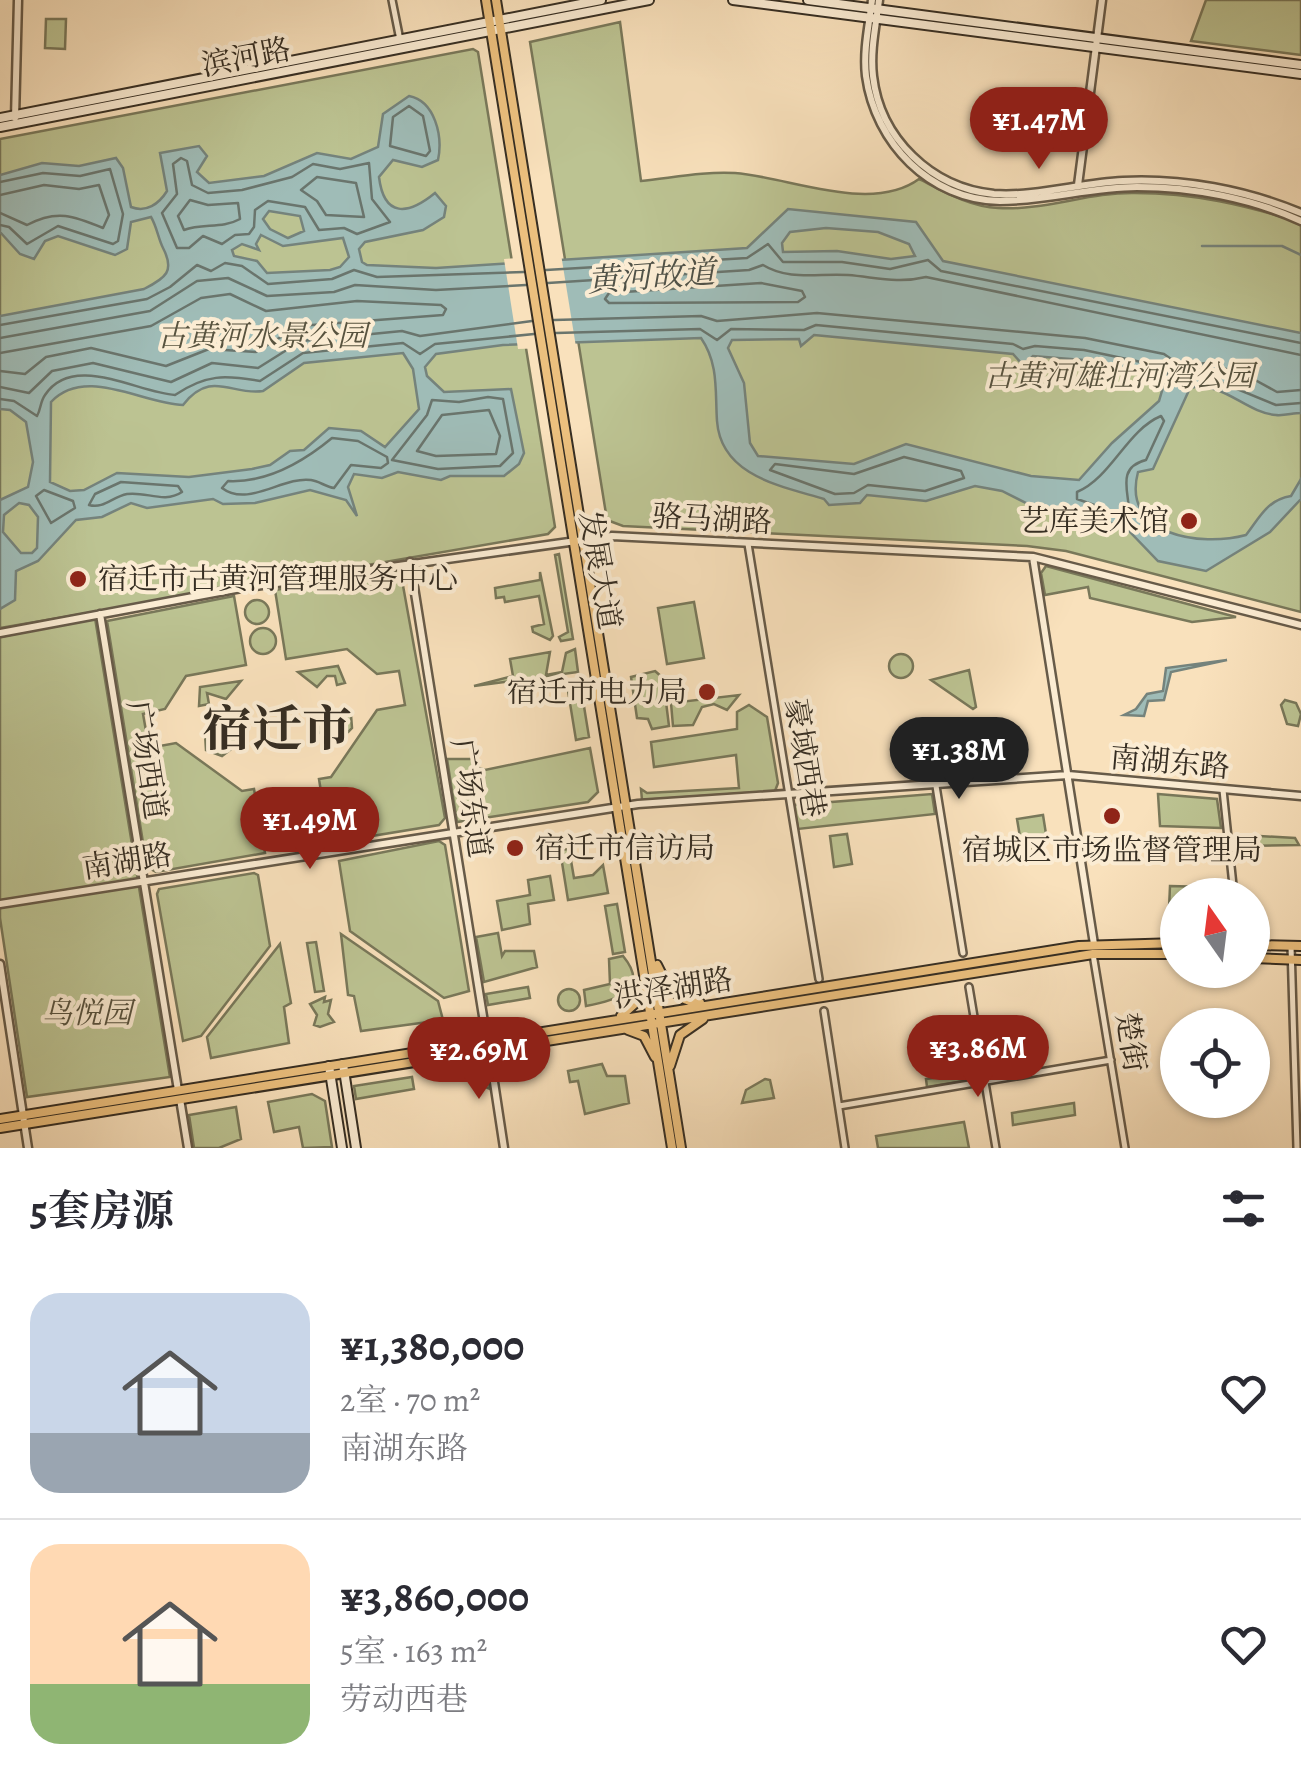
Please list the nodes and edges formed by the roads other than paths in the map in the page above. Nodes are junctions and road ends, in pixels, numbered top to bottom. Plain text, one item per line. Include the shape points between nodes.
1 (18, 0) edge
2 (392, 0) edge
3 (486, 0) edge
4 (496, 0) edge
5 (601, 0) edge
6 (649, 0) edge
7 (733, 0) edge
8 (808, 0) edge
9 (1102, 0) edge
10 (874, 8) edge
11 (495, 26) junction
12 (1097, 38) junction
13 (400, 40) junction
14 (1096, 49) junction
15 (1301, 65) edge
16 (1301, 74) edge
17 (0, 118) edge
18 (16, 120) junction
19 (0, 127) edge
20 (1078, 188) junction
21 (1301, 217) edge
22 (528, 231) junction
23 (582, 538) junction
24 (572, 540) junction
25 (748, 544) junction
26 (1033, 557) junction
27 (410, 562) junction
28 (100, 614) junction
29 (1301, 625) edge
30 (0, 633) edge
31 (1068, 775) junction
32 (936, 786) junction
33 (1223, 790) junction
34 (788, 796) junction
35 (1301, 796) edge
36 (628, 805) junction
37 (616, 806) junction
38 (454, 830) junction
39 (1232, 878) edge
40 (144, 882) junction
41 (0, 904) edge
42 (1160, 942) edge
43 (1094, 944) junction
44 (1270, 945) edge
45 (1296, 946) edge
46 (964, 953) dead end
47 (1093, 954) junction
48 (1160, 954) edge
49 (648, 955) junction
50 (1270, 959) edge
51 (1290, 960) junction
52 (1301, 960) edge
53 (0, 964) edge
54 (819, 979) dead end
55 (969, 987) dead end
56 (730, 1006) junction
57 (824, 1011) dead end
58 (658, 1018) junction
59 (603, 1026) junction
60 (488, 1045) junction
61 (1111, 1060) junction
62 (343, 1068) junction
63 (664, 1070) junction
64 (330, 1071) junction
65 (985, 1080) junction
66 (179, 1095) junction
67 (839, 1106) junction
68 (0, 1120) edge
69 (23, 1120) junction
70 (0, 1128) edge
71 (28, 1148) edge
72 (188, 1148) edge
73 (342, 1148) edge
74 (356, 1148) edge
75 (504, 1148) edge
76 (672, 1148) edge
77 (681, 1148) edge
78 (846, 1148) edge
79 (996, 1148) edge
80 (1125, 1148) edge
81 (1296, 1148) edge

1 - 18 street
2 - 13 street
3 - 11 main road, 发展大道
4 - 11 main road, 发展大道
5 - 11 main road
6 - 11 main road
7 - 10 main road
8 - 10 main road
9 - 12 street
10 - 12 main road
10 - 14 main road
10 - 20 street via 866,68 874,111 916,171 994,200
11 - 13 main road, 滨河路
11 - 18 main road, 滨河路
11 - 22 main road, 发展大道
12 - 14 street
12 - 15 main road
13 - 18 main road, 滨河路
14 - 16 main road
14 - 20 street
17 - 18 main road, 滨河路
18 - 19 main road, 滨河路
20 - 21 street via 1178,183 1248,196
22 - 23 main road, 发展大道
22 - 24 main road, 发展大道
23 - 24 street, 骆马湖路
23 - 25 street, 骆马湖路
23 - 36 main road, 发展大道
24 - 27 street, 骆马湖路
24 - 37 main road, 发展大道
25 - 26 street, 骆马湖路
25 - 34 street, 豪域西巷
26 - 29 street, 骆马湖路
26 - 31 street
27 - 28 street, 骆马湖路
27 - 38 street, 广场东道
28 - 30 street, 骆马湖路
28 - 40 street, 广场西道
31 - 32 street, 南湖东路
31 - 33 street, 南湖东路
31 - 43 street
32 - 34 street, 南湖东路
32 - 46 street
33 - 35 street, 南湖东路
33 - 39 street
34 - 36 street, 南湖东路
34 - 54 street, 豪域西巷
36 - 37 street, 南湖东路
36 - 49 main road, 发展大道
37 - 38 street, 南湖路
37 - 49 main road, 发展大道
38 - 40 street, 南湖路
38 - 60 street, 广场东道
40 - 41 street, 南湖路
40 - 66 street, 广场西道
42 - 43 main road, 洪泽湖路
43 - 47 street, 楚街
43 - 56 main road, 洪泽湖路
44 - 45 main road
45 - 51 street
47 - 48 main road, 洪泽湖路
47 - 56 main road, 洪泽湖路
47 - 61 street, 楚街
49 - 56 main road via 683,998
49 - 58 main road, 发展大道
49 - 59 main road via 641,998
50 - 51 main road
51 - 52 main road
51 - 81 street
53 - 69 street
55 - 65 street
56 - 58 main road, 洪泽湖路
56 - 63 main road via 687,1027
57 - 67 street
58 - 59 main road, 洪泽湖路
58 - 63 main road, 发展大道
59 - 60 main road, 洪泽湖路
59 - 63 main road via 644,1036
60 - 62 main road, 洪泽湖路
60 - 75 street, 广场东道
61 - 65 street
61 - 80 street, 楚街
62 - 64 main road, 洪泽湖路
62 - 74 main road
63 - 76 main road, 发展大道
63 - 77 main road, 发展大道
64 - 66 main road, 洪泽湖路
64 - 73 main road
65 - 67 street
65 - 79 street
66 - 69 main road, 洪泽湖路
66 - 72 street, 广场西道
67 - 78 street
68 - 69 main road, 洪泽湖路
69 - 70 main road, 洪泽湖路
69 - 71 street

